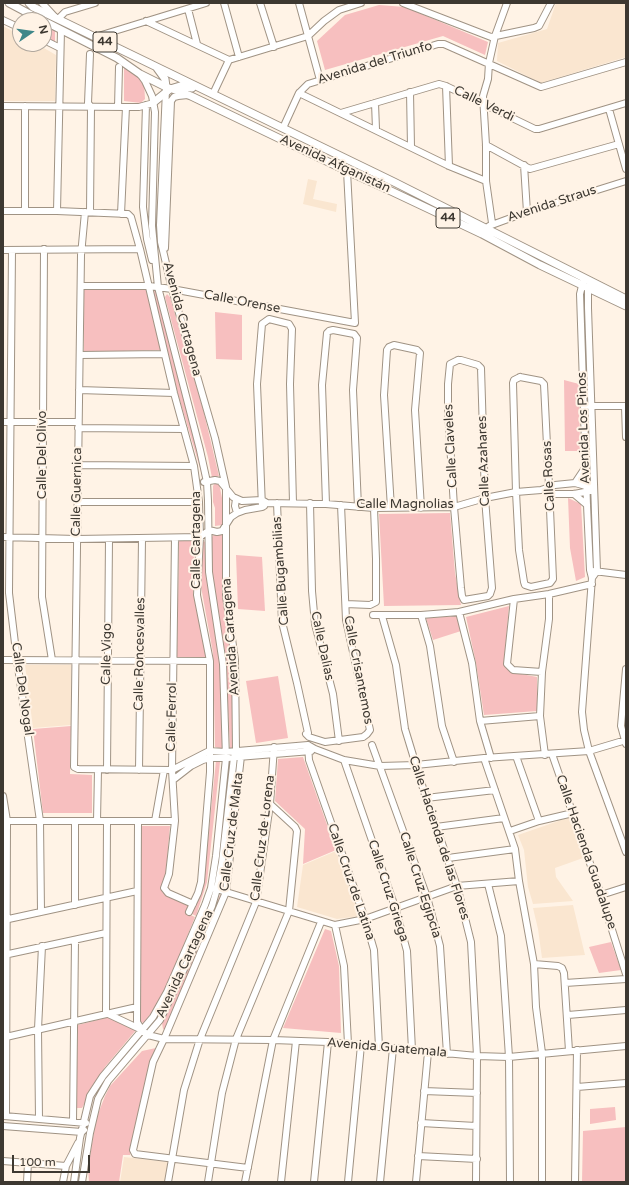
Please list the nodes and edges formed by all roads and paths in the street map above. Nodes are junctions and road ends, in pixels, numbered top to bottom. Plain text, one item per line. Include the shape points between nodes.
1 (9, 3) edge
2 (30, 3) edge
3 (42, 3) edge
4 (95, 3) edge
5 (206, 3) edge
6 (224, 3) edge
7 (260, 3) edge
8 (299, 3) edge
9 (337, 3) edge
10 (361, 3) edge
11 (403, 3) edge
12 (507, 3) edge
13 (551, 3) edge
14 (188, 9) junction
15 (339, 10) junction
16 (26, 12) edge
17 (56, 18) junction
18 (146, 21) junction
19 (52, 26) edge
20 (61, 30) junction
21 (308, 36) junction
22 (495, 36) junction
23 (95, 37) junction
24 (52, 44) edge
25 (197, 44) junction
26 (274, 47) junction
27 (60, 48) junction
28 (90, 54) dead end
29 (239, 57) junction
30 (229, 60) junction
31 (626, 62) edge
32 (489, 64) junction
33 (119, 67) dead end
34 (156, 67) junction
35 (140, 74) junction
36 (320, 80) junction
37 (446, 86) junction
38 (167, 90) junction
39 (410, 92) junction
40 (213, 94) junction
41 (299, 94) junction
42 (188, 95) junction
43 (154, 102) junction
44 (375, 103) junction
45 (626, 103) edge
46 (484, 104) junction
47 (146, 105) junction
48 (3, 106) edge
49 (25, 106) junction
50 (60, 106) junction
51 (91, 107) junction
52 (118, 107) junction
53 (126, 107) junction
54 (609, 109) junction
55 (342, 113) junction
56 (251, 124) junction
57 (283, 128) junction
58 (376, 129) junction
59 (619, 144) junction
60 (486, 145) junction
61 (411, 147) junction
62 (524, 165) junction
63 (449, 166) junction
64 (626, 169) edge
65 (347, 171) junction
66 (486, 181) junction
67 (626, 181) edge
68 (3, 211) edge
69 (25, 211) junction
70 (57, 211) junction
71 (88, 212) junction
72 (527, 212) junction
73 (121, 214) junction
74 (492, 223) junction
75 (484, 231) junction
76 (44, 249) junction
77 (81, 249) junction
78 (140, 249) junction
79 (3, 250) edge
80 (12, 250) junction
81 (165, 258) junction
82 (168, 270) junction
83 (156, 275) junction
84 (586, 284) junction
85 (81, 286) junction
86 (149, 286) junction
87 (172, 289) junction
88 (159, 291) junction
89 (174, 297) junction
90 (626, 299) edge
91 (626, 306) edge
92 (164, 354) junction
93 (80, 355) junction
94 (450, 364) joint
95 (79, 390) junction
96 (174, 393) junction
97 (583, 406) junction
98 (592, 406) junction
99 (626, 406) edge
100 (3, 422) edge
101 (11, 422) junction
102 (42, 422) junction
103 (78, 425) junction
104 (184, 429) junction
105 (626, 437) edge
106 (78, 465) junction
107 (194, 466) junction
108 (586, 467) junction
109 (197, 482) junction
110 (207, 482) junction
111 (575, 483) junction
112 (567, 484) junction
113 (549, 486) junction
114 (226, 487) junction
115 (587, 488) junction
116 (594, 488) junction
117 (541, 490) junction
118 (516, 492) junction
119 (550, 494) junction
120 (567, 494) junction
121 (574, 494) junction
122 (485, 498) junction
123 (236, 499) junction
124 (77, 502) junction
125 (199, 502) junction
126 (277, 503) junction
127 (293, 503) junction
128 (310, 503) junction
129 (264, 504) junction
130 (326, 504) junction
131 (341, 505) junction
132 (587, 505) junction
133 (358, 507) junction
134 (454, 507) junction
135 (374, 508) junction
136 (391, 508) junction
137 (421, 508) junction
138 (237, 513) junction
139 (226, 524) junction
140 (209, 530) junction
141 (6, 537) edge
142 (200, 537) junction
143 (175, 538) junction
144 (43, 539) junction
145 (76, 539) junction
146 (109, 539) junction
147 (142, 539) junction
148 (593, 570) junction
149 (626, 575) edge
150 (592, 581) junction
151 (549, 594) junction
152 (464, 600) joint
153 (514, 600) junction
154 (346, 604) junction
155 (460, 612) junction
156 (373, 615) dead end
157 (421, 615) junction
158 (382, 616) junction
159 (3, 660) edge
160 (17, 660) junction
161 (52, 660) junction
162 (107, 660) junction
163 (74, 661) junction
164 (140, 661) junction
165 (173, 661) junction
166 (210, 661) junction
167 (626, 669) edge
168 (542, 672) junction
169 (540, 716) junction
170 (480, 721) junction
171 (339, 741) junction
172 (625, 741) edge
173 (372, 745) dead end
174 (308, 748) junction
175 (273, 750) junction
176 (209, 751) junction
177 (589, 751) junction
178 (235, 754) junction
179 (545, 754) junction
180 (552, 754) junction
181 (226, 755) junction
182 (241, 756) junction
183 (516, 756) junction
184 (210, 758) junction
185 (488, 758) junction
186 (344, 760) junction
187 (454, 762) junction
188 (416, 765) junction
189 (380, 766) junction
190 (98, 770) junction
191 (107, 770) junction
192 (139, 770) junction
193 (164, 770) junction
194 (172, 770) junction
195 (173, 780) junction
196 (494, 790) junction
197 (3, 796) edge
198 (426, 798) junction
199 (270, 804) junction
200 (573, 813) junction
201 (504, 818) junction
202 (5, 821) edge
203 (40, 821) junction
204 (75, 821) junction
205 (97, 821) junction
206 (107, 821) junction
207 (138, 821) junction
208 (156, 821) junction
209 (175, 821) junction
210 (539, 821) junction
211 (436, 827) junction
212 (510, 831) junction
213 (515, 849) junction
214 (626, 852) edge
215 (448, 858) junction
216 (519, 881) junction
217 (488, 884) junction
218 (457, 886) junction
219 (626, 887) edge
220 (214, 889) junction
221 (137, 891) junction
222 (226, 892) junction
223 (601, 895) junction
224 (427, 898) junction
225 (106, 899) junction
226 (256, 902) junction
227 (75, 904) junction
228 (193, 904) junction
229 (395, 907) junction
230 (289, 911) junction
231 (41, 912) junction
232 (189, 912) dead end
233 (365, 919) junction
234 (5, 920) edge
235 (321, 922) junction
236 (335, 925) junction
237 (106, 933) junction
238 (75, 940) junction
239 (42, 946) junction
240 (5, 954) edge
241 (534, 964) junction
242 (626, 974) edge
243 (626, 979) edge
244 (565, 983) junction
245 (137, 1007) junction
246 (626, 1010) edge
247 (106, 1013) junction
248 (568, 1015) junction
249 (75, 1020) junction
250 (38, 1029) junction
251 (142, 1030) junction
252 (148, 1035) junction
253 (6, 1037) junction
254 (164, 1039) junction
255 (200, 1039) junction
256 (236, 1039) junction
257 (273, 1040) junction
258 (296, 1041) junction
259 (328, 1042) junction
260 (348, 1044) junction
261 (361, 1045) junction
262 (626, 1046) edge
263 (379, 1047) junction
264 (393, 1048) junction
265 (412, 1050) junction
266 (577, 1050) junction
267 (569, 1051) junction
268 (428, 1052) junction
269 (542, 1053) junction
270 (447, 1054) junction
271 (477, 1056) junction
272 (509, 1057) junction
273 (626, 1083) edge
274 (577, 1088) junction
275 (424, 1091) junction
276 (477, 1093) junction
277 (5, 1116) edge
278 (39, 1119) junction
279 (73, 1122) junction
280 (83, 1123) junction
281 (421, 1123) junction
282 (92, 1124) junction
283 (3, 1126) edge
284 (476, 1126) junction
285 (81, 1135) junction
286 (418, 1156) junction
287 (172, 1158) junction
288 (477, 1159) junction
289 (3, 1161) edge
290 (28, 1163) junction
291 (211, 1163) junction
292 (66, 1166) junction
293 (248, 1168) junction
294 (26, 1182) edge
295 (63, 1182) edge
296 (74, 1182) edge
297 (84, 1182) edge
298 (168, 1182) edge
299 (208, 1182) edge
300 (245, 1182) edge
301 (281, 1182) edge
302 (314, 1182) edge
303 (348, 1182) edge
304 (380, 1182) edge
305 (416, 1182) edge
306 (476, 1182) edge
307 (510, 1182) edge
308 (542, 1182) edge
309 (575, 1182) edge

1 - 16 main road, 44
2 - 17 main road, Avenida Afganistán / 44
3 - 17 street
4 - 17 street via 65,12
5 - 14 street
6 - 29 street
7 - 26 street
8 - 21 street
9 - 15 street
10 - 15 street
11 - 22 street via 491,37
12 - 22 street
13 - 22 street via 539,26
14 - 18 street
14 - 25 street
15 - 21 street
17 - 23 main road, Avenida Afganistán / 44
18 - 23 street
18 - 25 street
19 - 20 main road, Avenida Afganistán / 44
20 - 27 street
20 - 35 main road, Avenida Afganistán / 44 via 117,58
21 - 26 street
21 - 36 street
22 - 32 street
23 - 34 main road, Avenida Afganistán / 44
24 - 27 street
25 - 30 street
26 - 29 street
27 - 50 street
28 - 51 street, Calle Guernica via 88,104
29 - 30 street
30 - 40 street
31 - 32 street, Avenida del Triunfo via 541,87
32 - 36 street, Avenida del Triunfo via 444,44 438,44
32 - 46 street
33 - 52 street
34 - 38 main road via 165,79
34 - 40 main road, Avenida Afganistán / 44
35 - 38 main road, Avenida Afganistán / 44
35 - 43 street
36 - 41 street, Avenida del Triunfo via 308,84
37 - 39 street, Calle Verdi via 439,84
37 - 46 street, Calle Verdi
37 - 63 street
38 - 40 main road via 185,86
38 - 42 main road, Avenida Afganistán / 44
38 - 43 main road
38 - 81 street, Avenida Cartagena via 160,225
39 - 44 street, Calle Verdi
39 - 61 street
40 - 57 main road, Avenida Afganistán / 44
41 - 55 street
41 - 57 street, Avenida del Triunfo
42 - 56 main road, Avenida Afganistán / 44
42 - 81 street via 174,97 171,102
43 - 47 street
43 - 83 street, Avenida Cartagena via 152,226
44 - 55 street, Calle Verdi
44 - 58 street
45 - 54 street, Calle Verdi
46 - 54 street, Calle Verdi via 539,129
46 - 60 street
47 - 53 street
47 - 83 street via 144,207 146,239
48 - 49 street
49 - 50 street
49 - 69 street
50 - 51 street
50 - 70 street
51 - 52 street
51 - 71 street, Calle Guernica
52 - 53 street
53 - 73 street
54 - 59 street
55 - 58 street
56 - 57 main road via 274,131
56 - 65 main road, Avenida Afganistán / 44
57 - 75 main road, Avenida Afganistán / 44
58 - 61 street
59 - 62 street via 530,169
59 - 64 street
60 - 62 street
60 - 66 street
61 - 63 street
62 - 72 street
63 - 66 street
65 - 75 main road, Avenida Afganistán / 44
65 - 87 street, Calle Orense via 355,323
66 - 74 street
67 - 72 street, Avenida Straus
68 - 69 street
69 - 70 street
70 - 71 street
71 - 73 street
71 - 77 street, Calle Guernica
72 - 74 street, Avenida Straus
73 - 78 street, Calle Cartagena via 128,214 131,217
74 - 75 street, Avenida Straus
75 - 84 main road, Avenida Afganistán / 44 via 540,265
76 - 77 street
76 - 80 street
76 - 102 street, Calle Del Olivo
77 - 78 street
77 - 85 street, Calle Guernica
78 - 86 street, Calle Cartagena
79 - 80 street
80 - 101 street, Calle Del Nogal
81 - 82 street, Avenida Cartagena
82 - 83 street via 165,276
82 - 87 street, Avenida Cartagena
83 - 88 street, Avenida Cartagena
84 - 90 main road, Avenida Afganistán / 44
84 - 91 main road, Avenida Afganistán / 44
84 - 97 street, Avenida Los Pinos via 580,294
84 - 98 street, Avenida Los Pinos
85 - 86 street, Calle Orense
85 - 93 street, Calle Guernica
86 - 88 street, Calle Orense
86 - 92 street, Calle Cartagena
87 - 88 street, Calle Orense
87 - 89 street, Avenida Cartagena
88 - 89 street
88 - 110 street, Avenida Cartagena
89 - 114 street, Avenida Cartagena via 215,438
92 - 93 street
92 - 96 street, Calle Cartagena
93 - 95 street, Calle Guernica
94 - 122 street, Calle Azahares via 462,360 481,368
94 - 134 street, Calle Claveles via 448,410
95 - 96 street
95 - 103 street, Calle Guernica
96 - 104 street, Calle Cartagena
97 - 98 street
97 - 108 street, Avenida Los Pinos
98 - 99 street
98 - 116 street, Avenida Los Pinos
99 - 105 street
100 - 101 street
101 - 102 street
101 - 141 street, Calle Del Nogal
102 - 103 street
102 - 144 street, Calle Del Olivo
103 - 104 street
103 - 106 street, Calle Guernica
104 - 107 street, Calle Cartagena
106 - 107 street
106 - 124 street, Calle Guernica
107 - 109 street, Calle Cartagena
108 - 111 street
108 - 115 street, Avenida Los Pinos
109 - 110 street
109 - 125 street, Calle Cartagena
110 - 114 street via 218,480
110 - 140 street, Avenida Cartagena
111 - 112 street, Calle Magnolias
111 - 115 street, Calle Magnolias
112 - 113 street, Calle Magnolias
112 - 120 street
113 - 117 street, Calle Magnolias
113 - 118 street, Calle Rosas via 544,384 541,381 520,377 514,380 513,384
113 - 119 street, Calle Rosas
114 - 123 street
114 - 139 street, Avenida Cartagena
115 - 116 street
115 - 121 street, Calle Magnolias
115 - 132 street, Avenida Los Pinos
116 - 148 street, Avenida Los Pinos
117 - 118 street, Calle Magnolias
117 - 119 street, Calle Magnolias
118 - 119 street, Calle Rosas via 519,550 524,582 531,587 550,583 553,579
118 - 122 street, Calle Magnolias
119 - 120 street, Calle Magnolias
120 - 121 street, Calle Magnolias
121 - 132 street
122 - 134 street, Calle Magnolias
122 - 152 street, Calle Azahares via 492,588 488,596
123 - 129 street, Calle Magnolias
123 - 138 street
124 - 125 street
124 - 145 street, Calle Guernica
125 - 142 street, Calle Cartagena
126 - 127 street, Calle Magnolias
126 - 129 street, Calle Magnolias
126 - 171 street, Calle Bugambilias via 282,622 308,733 306,734 324,742
127 - 128 street, Calle Magnolias
127 - 129 street, Calle Bugambilias via 290,384 292,329 289,324 269,319 262,324 257,384
128 - 130 street, Calle Magnolias
128 - 171 street, Calle Dalias via 315,624 333,694
129 - 138 street, Calle Magnolias
130 - 131 street, Calle Magnolias
130 - 133 street via 322,385 327,334 334,330 354,334 357,338 353,390
131 - 133 street, Calle Magnolias
131 - 154 street, Calle Crisantemos
132 - 148 street, Avenida Los Pinos
133 - 135 street, Calle Magnolias
134 - 137 street, Calle Magnolias
134 - 152 street, Calle Claveles
135 - 136 street, Calle Magnolias
135 - 154 street via 376,602 370,605
136 - 137 street, Calle Magnolias
136 - 137 street via 384,395 387,350 394,345 420,353 415,410
138 - 139 street
139 - 140 street via 222,531
139 - 178 street, Avenida Cartagena via 226,596 235,660
140 - 142 street
140 - 181 street, Avenida Cartagena via 209,572 223,664
141 - 144 street
141 - 160 street, Calle Del Nogal via 9,593
142 - 143 street
142 - 166 street, Calle Cartagena via 197,595
143 - 147 street
143 - 165 street, Calle Ferrol
144 - 145 street
144 - 161 street, Calle Del Olivo via 42,596
145 - 146 street
145 - 163 street, Calle Guernica
146 - 147 street
146 - 162 street, Calle Vigo
147 - 164 street, Calle Roncesvalles
148 - 149 street
148 - 150 street, Avenida Los Pinos
150 - 151 street
150 - 177 street, Avenida Los Pinos via 582,712
151 - 153 street
151 - 168 street via 549,618
153 - 155 street
153 - 168 street via 507,664 513,670
154 - 171 street, Calle Crisantemos via 346,620 370,728 363,737
155 - 157 street
155 - 170 street via 472,663
156 - 158 street
157 - 158 street
157 - 187 street via 430,646 442,726
158 - 188 street, Calle Hacienda de las Flores via 396,665 405,729
159 - 160 street
160 - 161 street
160 - 203 street, Calle Del Nogal
161 - 163 street
162 - 163 street
162 - 164 street
162 - 191 street, Calle Vigo
163 - 190 street, Calle Guernica via 73,765 78,769
164 - 165 street
164 - 192 street, Calle Roncesvalles
165 - 166 street
165 - 194 street, Calle Ferrol
166 - 176 street, Calle Cartagena
167 - 172 street via 622,710
168 - 169 street
169 - 170 street
169 - 179 street
170 - 185 street
172 - 177 street
173 - 189 street, Calle Cruz Egipcia
174 - 175 street
174 - 186 street
174 - 233 street, Calle Cruz de Latina via 309,760
175 - 178 street
175 - 182 street
175 - 199 street, Calle Cruz de Lorena
176 - 181 street
176 - 184 street, Calle Cruz de Malta
176 - 194 street
177 - 180 street
177 - 214 street, Avenida Los Pinos
178 - 181 street
178 - 182 street
178 - 220 street, Avenida Cartagena via 222,862
179 - 180 street
179 - 183 street
180 - 200 street, Calle Hacienda Guadalupe
181 - 184 street
181 - 220 street, Avenida Cartagena
182 - 222 street, Calle Cruz de Malta
183 - 185 street
183 - 210 street
184 - 195 street via 191,766
184 - 228 street, Calle Cruz de Malta via 203,868
185 - 187 street
185 - 196 street
186 - 189 street
186 - 229 street, Calle Cruz Griega
187 - 188 street
188 - 189 street
188 - 198 street, Calle Hacienda de las Flores
189 - 224 street, Calle Cruz Egipcia
190 - 191 street
190 - 205 street
191 - 192 street
192 - 193 street
193 - 194 street
193 - 208 street
194 - 195 street, Calle Ferrol
195 - 209 street, Calle Ferrol
196 - 198 street
196 - 201 street
197 - 202 street
198 - 211 street, Calle Hacienda de las Flores
199 - 226 street, Calle Cruz de Lorena
199 - 230 street via 297,831
200 - 210 street
200 - 223 street, Calle Hacienda Guadalupe
201 - 211 street
201 - 212 street
202 - 203 street
202 - 234 street
203 - 204 street
203 - 231 street, Calle Del Nogal
204 - 205 street
204 - 227 street
205 - 206 street
206 - 207 street
206 - 225 street
207 - 208 street
207 - 221 street
208 - 209 street
209 - 228 street, Calle Ferrol via 169,874 164,888 168,893
210 - 212 street
211 - 215 street, Calle Hacienda de las Flores
212 - 213 street
213 - 215 street
213 - 216 street
215 - 218 street, Calle Hacienda de las Flores
216 - 217 street
216 - 241 street
217 - 218 street
217 - 272 street via 501,936
218 - 224 street
218 - 271 street, Calle Hacienda de las Flores via 471,942
219 - 223 street
220 - 222 street
220 - 251 street, Avenida Cartagena via 167,992 153,1017
220 - 252 street, Avenida Cartagena via 212,906 173,995 160,1020
221 - 225 street
221 - 245 street
222 - 226 street
222 - 254 street, Calle Cruz de Malta
223 - 242 street, Calle Hacienda Guadalupe
224 - 229 street
224 - 270 street, Calle Cruz Egipcia via 440,946
225 - 227 street
225 - 237 street
226 - 230 street
226 - 255 street, Calle Cruz de Lorena
227 - 231 street
228 - 232 street, Calle Cruz de Malta
229 - 233 street
229 - 265 street, Calle Cruz Griega via 407,951
230 - 235 street
230 - 256 street
231 - 234 street
233 - 236 street
233 - 263 street, Calle Cruz de Latina via 374,950
234 - 240 street
235 - 236 street
235 - 257 street
236 - 260 street via 344,966
237 - 238 street
237 - 247 street
238 - 239 street
238 - 249 street
239 - 240 street
239 - 250 street
240 - 253 street
241 - 244 street via 562,968
241 - 269 street
243 - 244 street
244 - 248 street
245 - 247 street
245 - 251 street via 137,1022
246 - 248 street
247 - 249 street
247 - 251 street
248 - 267 street
249 - 250 street
249 - 279 street
250 - 253 street
250 - 278 street
251 - 252 street
251 - 280 street, Avenida Cartagena via 96,1086 90,1096
252 - 254 street, Avenida Guatemala
252 - 282 street, Avenida Cartagena via 108,1081 98,1099
253 - 277 street
254 - 255 street, Avenida Guatemala
254 - 287 street, Calle Cruz de Malta via 153,1062 134,1154
255 - 256 street, Avenida Guatemala
255 - 287 street, Calle Cruz de Lorena via 184,1090
256 - 257 street, Avenida Guatemala
256 - 291 street via 222,1092
257 - 258 street, Avenida Guatemala
257 - 293 street
258 - 259 street, Avenida Guatemala
258 - 301 street
259 - 260 street, Avenida Guatemala
259 - 302 street
260 - 261 street, Avenida Guatemala
261 - 263 street, Avenida Guatemala
261 - 303 street
262 - 266 street, Avenida Guatemala
263 - 264 street, Avenida Guatemala
264 - 265 street, Avenida Guatemala
264 - 304 street
265 - 268 street, Avenida Guatemala
266 - 267 street, Avenida Guatemala
266 - 274 street
267 - 269 street, Avenida Guatemala
268 - 270 street, Avenida Guatemala
268 - 275 street
269 - 272 street, Avenida Guatemala
269 - 308 street
270 - 271 street, Avenida Guatemala
271 - 272 street, Avenida Guatemala
271 - 276 street, Calle Hacienda de las Flores
272 - 307 street
273 - 274 street
274 - 309 street
275 - 276 street
275 - 281 street
276 - 284 street, Calle Hacienda de las Flores
277 - 278 street
278 - 279 street
279 - 280 street
280 - 282 street
280 - 285 street, Avenida Cartagena
281 - 284 street
281 - 286 street
282 - 285 street
282 - 297 street, Avenida Cartagena
283 - 285 street
284 - 288 street, Calle Hacienda de las Flores
285 - 292 street
285 - 296 street, Avenida Cartagena
286 - 288 street
286 - 305 street
287 - 291 street
287 - 298 street, Calle Cruz de Lorena
288 - 306 street, Calle Hacienda de las Flores
289 - 290 street
290 - 292 street
290 - 294 street
291 - 293 street
291 - 299 street
292 - 295 street
293 - 300 street

